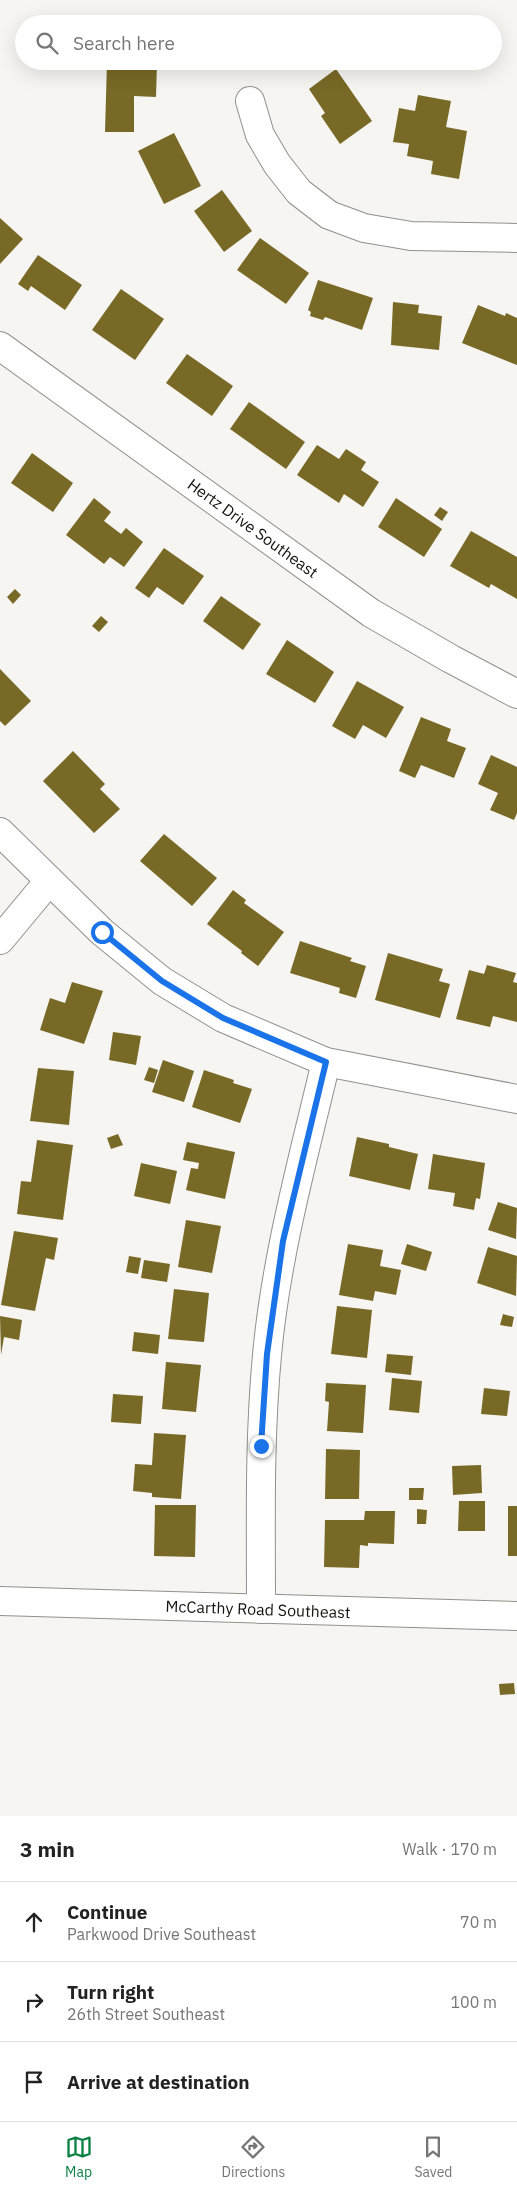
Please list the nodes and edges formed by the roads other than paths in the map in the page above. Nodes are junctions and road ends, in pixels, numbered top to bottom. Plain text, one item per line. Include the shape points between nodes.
1 (250, 101) dead end
2 (517, 238) edge
3 (0, 346) edge
4 (517, 694) edge
5 (0, 832) edge
6 (49, 880) junction
7 (0, 940) edge
8 (326, 1062) junction
9 (517, 1099) edge
10 (0, 1601) edge
11 (261, 1609) junction
12 (517, 1616) edge

1 - 2 street via 260,134 277,164 299,192 329,215 364,228 411,236
3 - 4 street, Hertz Drive Southeast via 370,613
5 - 6 street
6 - 7 street
6 - 8 street via 102,932 162,981 223,1018
8 - 9 street
8 - 11 street via 283,1241 267,1354 261,1446
10 - 11 street, McCarthy Road Southeast
11 - 12 street, McCarthy Road Southeast

